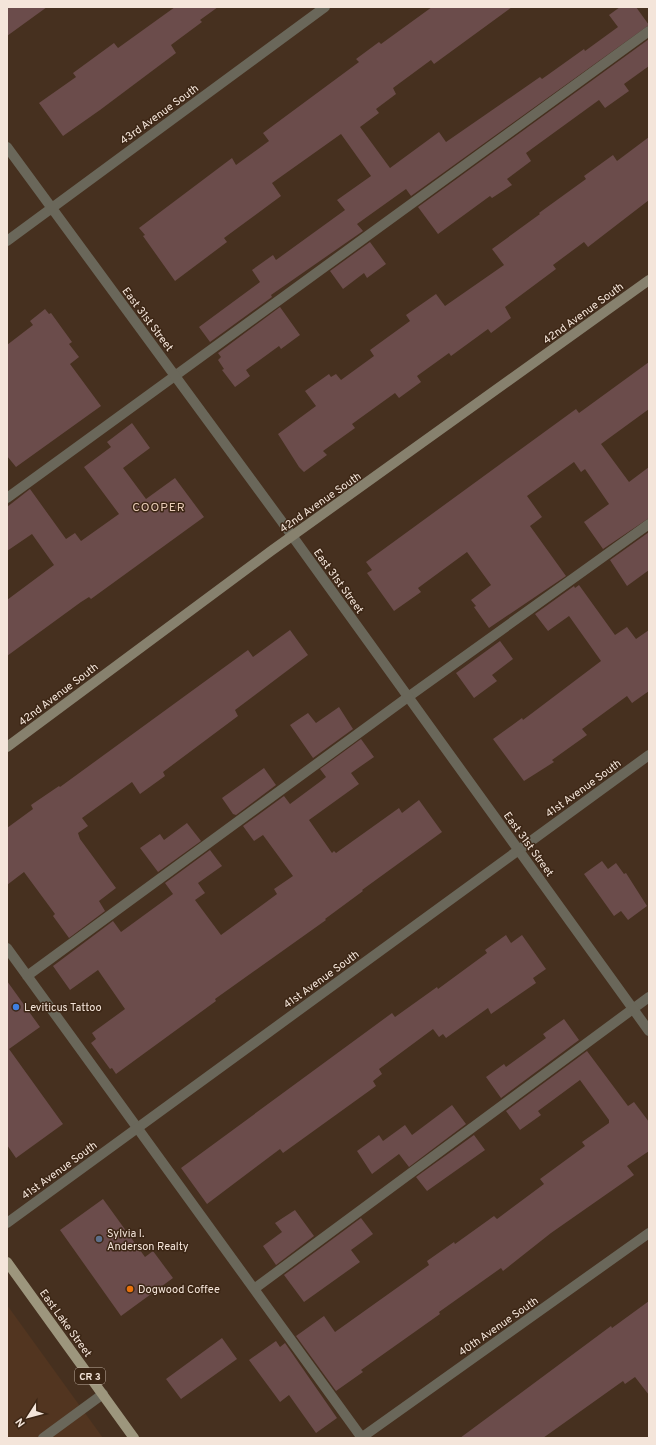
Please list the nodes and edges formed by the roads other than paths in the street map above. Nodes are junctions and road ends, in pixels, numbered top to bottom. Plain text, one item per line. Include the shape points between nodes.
1 (325, 7) edge
2 (649, 31) edge
3 (7, 147) edge
4 (52, 208) junction
5 (7, 241) edge
6 (649, 280) edge
7 (176, 376) junction
8 (7, 498) edge
9 (649, 524) edge
10 (293, 536) junction
11 (408, 697) junction
12 (7, 747) edge
13 (649, 755) edge
14 (518, 850) junction
15 (7, 948) edge
16 (27, 976) junction
17 (649, 996) edge
18 (633, 1008) junction
19 (649, 1031) edge
20 (138, 1127) junction
21 (7, 1223) edge
22 (649, 1233) edge
23 (7, 1262) edge
24 (254, 1289) junction
25 (103, 1394) junction
26 (43, 1438) edge
27 (134, 1438) edge
28 (361, 1438) edge

1 - 4 street, 43rd Avenue South
2 - 7 street
3 - 4 street, East 31st Street
4 - 5 street, 43rd Avenue South
4 - 7 street, East 31st Street
6 - 10 street, 42nd Avenue South
7 - 8 street
7 - 10 street, East 31st Street
9 - 11 street
10 - 11 street, East 31st Street
10 - 12 street, 42nd Avenue South
11 - 14 street, East 31st Street
11 - 16 street
13 - 14 street, 41st Avenue South
14 - 18 street, East 31st Street
14 - 20 street, 41st Avenue South
15 - 16 street
16 - 20 street
17 - 18 street
18 - 19 street, East 31st Street
18 - 24 street
20 - 21 street, 41st Avenue South
20 - 24 street
22 - 28 street, 40th Avenue South
23 - 25 main road, East Lake Street / CR 3
24 - 28 street
25 - 26 street
25 - 27 main road, East Lake Street / CR 3

